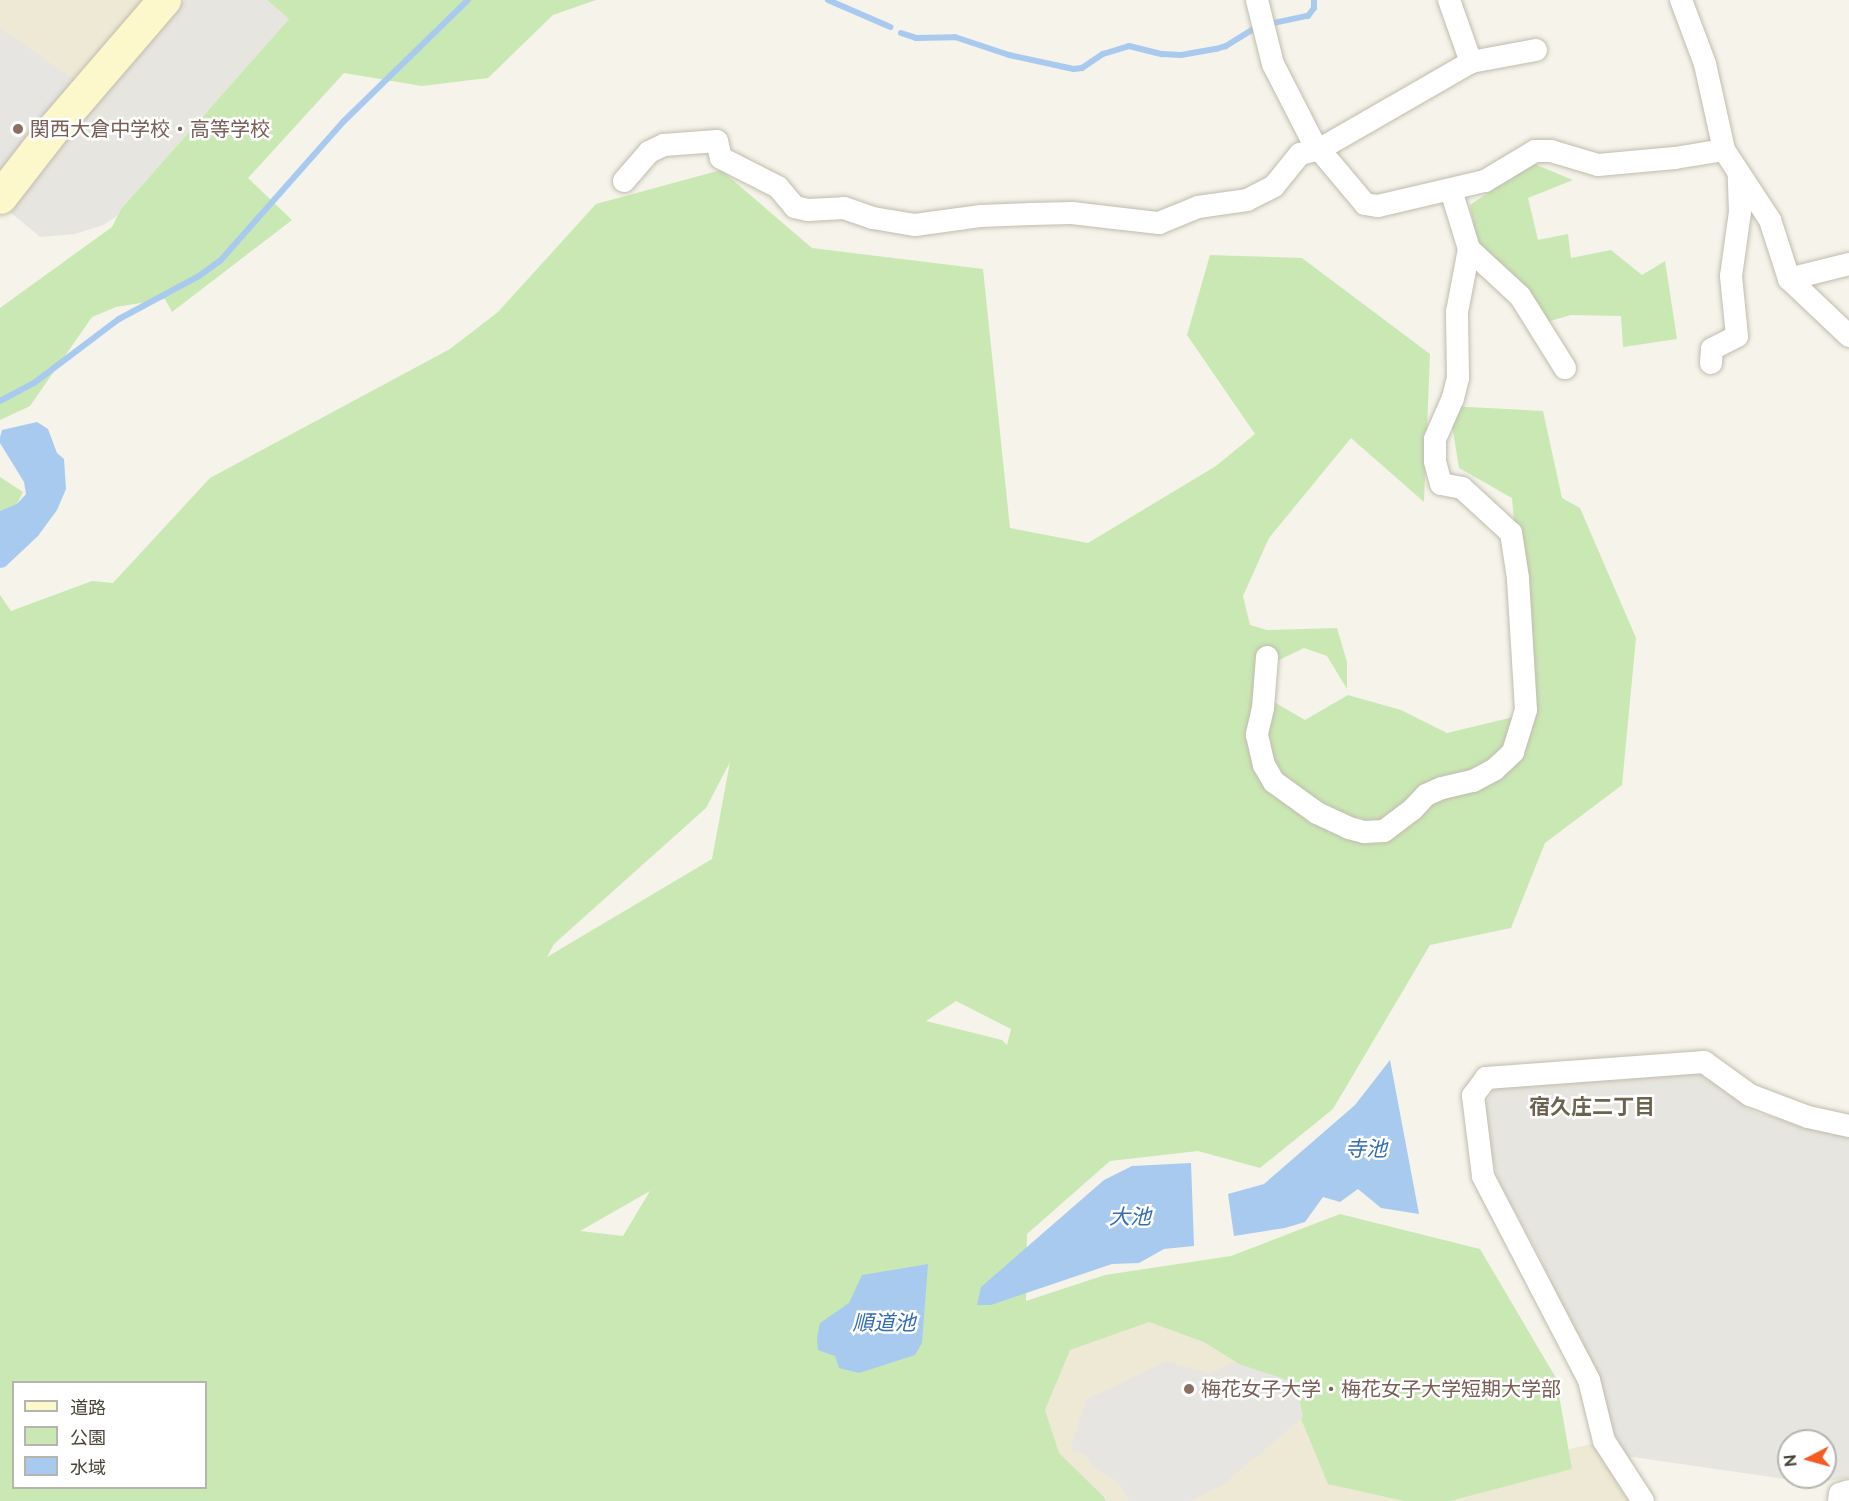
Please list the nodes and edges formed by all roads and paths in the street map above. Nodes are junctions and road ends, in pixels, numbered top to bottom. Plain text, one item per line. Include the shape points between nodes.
1 (164, 0) edge
2 (1257, 0) edge
3 (1449, 0) edge
4 (1681, 0) edge
5 (1536, 50) dead end
6 (1471, 62) junction
7 (1320, 149) junction
8 (1724, 150) junction
9 (1739, 174) junction
10 (624, 181) dead end
11 (1451, 190) junction
12 (0, 197) edge
13 (1469, 249) junction
14 (1849, 264) edge
15 (1789, 279) junction
16 (1849, 336) edge
17 (1711, 363) dead end
18 (1565, 368) dead end
19 (1267, 657) dead end
20 (1849, 1126) edge
21 (1849, 1491) edge
22 (1643, 1501) edge
23 (1839, 1501) edge

1 - 12 street
2 - 7 street via 1273,64
3 - 6 street
4 - 8 street via 1704,64
5 - 6 street
6 - 7 street
7 - 10 street via 1300,154 1284,178 1254,197 1198,207 1159,223 1072,213 981,216 915,225 844,208 808,210 795,207 778,188 721,158 717,141 664,145 649,153
7 - 11 street via 1365,204 1378,206
8 - 9 street
8 - 11 street via 1598,165 1551,151 1534,151 1485,181
9 - 15 street via 1770,220
9 - 17 street via 1740,212 1731,276 1737,336 1712,350
11 - 13 street
13 - 18 street via 1520,296
13 - 19 street via 1457,312 1458,378 1434,449 1441,484 1462,488 1511,533 1519,588 1526,710 1513,752 1494,770 1473,781 1426,795 1384,831 1349,828 1317,813 1274,782 1264,765 1257,735
14 - 15 street
15 - 16 street
20 - 22 street via 1808,1117 1750,1095 1704,1062 1486,1078 1473,1096 1482,1176 1589,1380 1604,1441
21 - 23 street via 1839,1494

